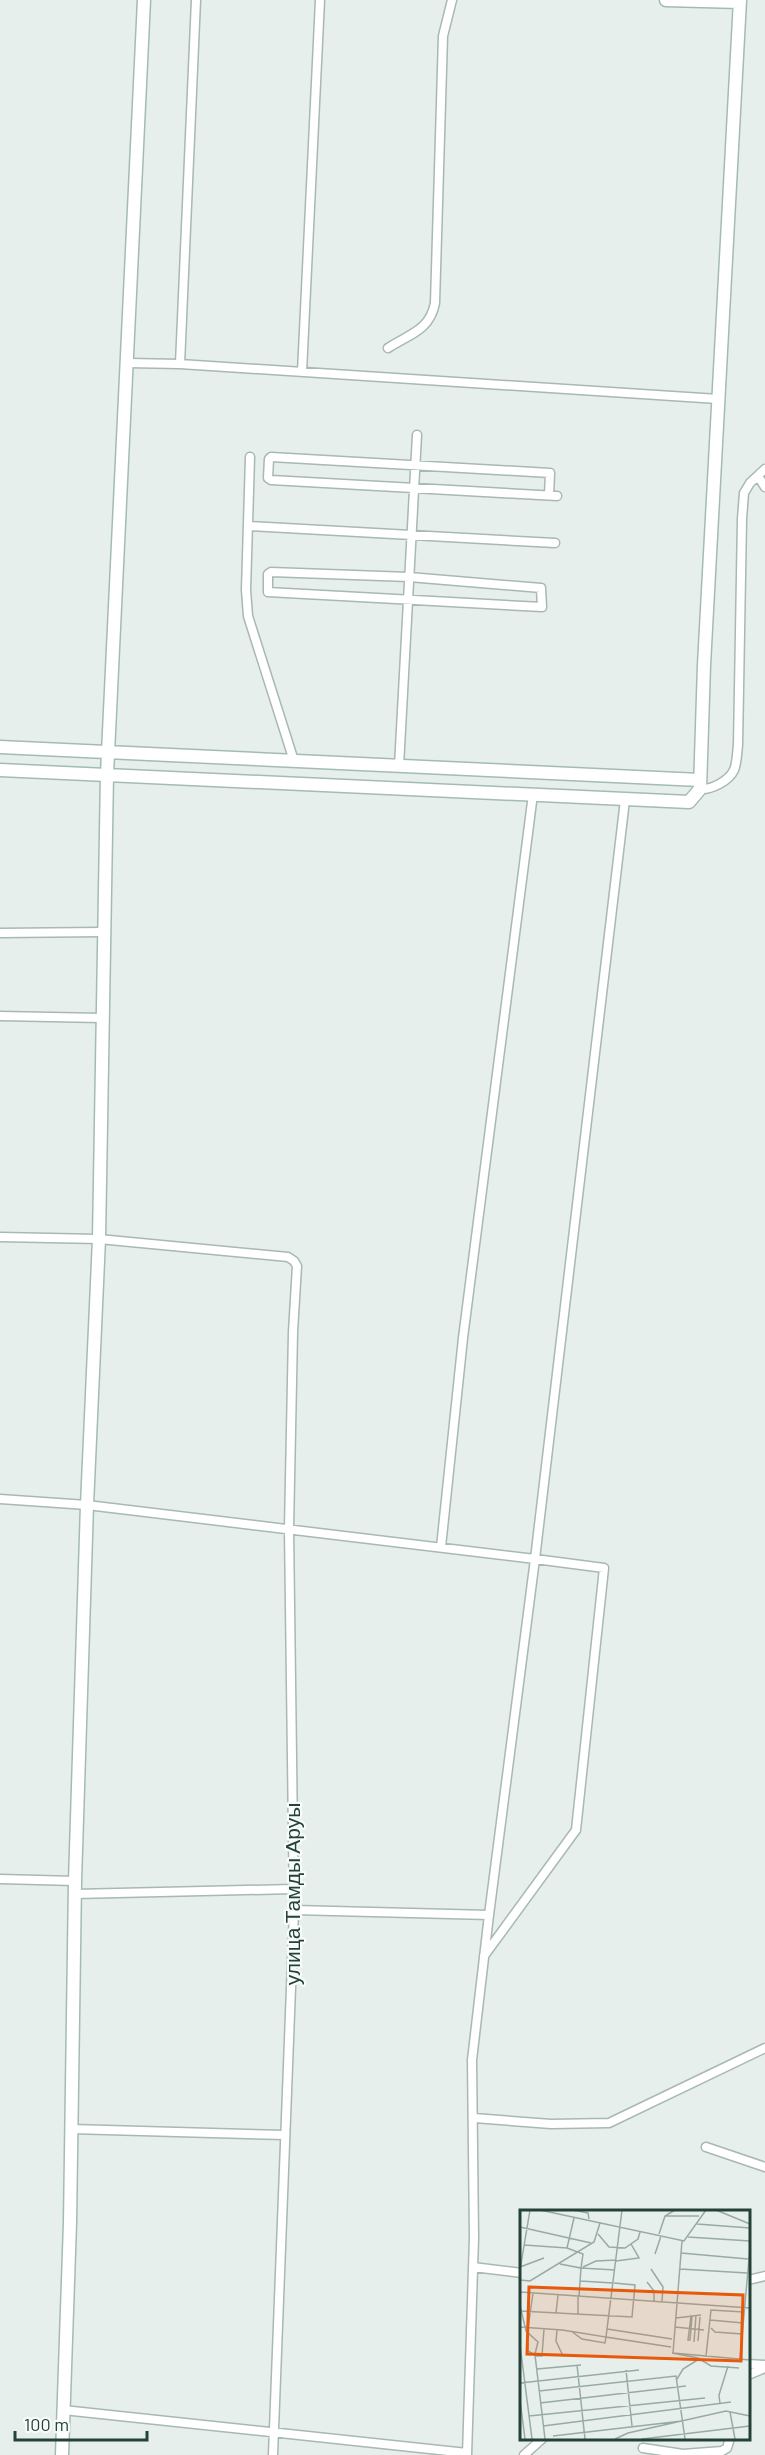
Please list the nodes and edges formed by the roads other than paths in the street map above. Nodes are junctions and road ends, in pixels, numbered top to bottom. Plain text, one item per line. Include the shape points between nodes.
1 (144, 0) edge
2 (196, 0) edge
3 (320, 0) edge
4 (452, 0) edge
5 (666, 0) edge
6 (740, 1) edge
7 (388, 348) dead end
8 (128, 363) junction
9 (180, 364) junction
10 (302, 372) junction
11 (718, 399) junction
12 (417, 435) dead end
13 (250, 457) dead end
14 (415, 466) junction
15 (765, 469) edge
16 (758, 477) junction
17 (765, 486) edge
18 (413, 488) junction
19 (248, 526) junction
20 (412, 534) junction
21 (555, 543) dead end
22 (409, 577) junction
23 (408, 599) junction
24 (0, 747) edge
25 (108, 752) junction
26 (294, 761) junction
27 (399, 766) junction
28 (0, 770) edge
29 (86, 773) junction
30 (107, 774) junction
31 (127, 775) junction
32 (700, 784) junction
33 (533, 794) junction
34 (106, 795) junction
35 (625, 800) junction
36 (103, 932) junction
37 (0, 933) edge
38 (0, 1016) edge
39 (102, 1018) junction
40 (0, 1237) edge
41 (99, 1239) junction
42 (0, 1499) edge
43 (87, 1505) junction
44 (289, 1529) junction
45 (441, 1547) junction
46 (535, 1559) junction
47 (0, 1879) edge
48 (75, 1881) junction
49 (293, 1888) junction
50 (75, 1894) junction
51 (294, 1910) junction
52 (489, 1915) junction
53 (484, 1956) junction
54 (765, 2048) edge
55 (474, 2118) junction
56 (71, 2129) junction
57 (285, 2135) junction
58 (706, 2146) dead end
59 (765, 2167) edge
60 (473, 2267) junction
61 (520, 2273) edge
62 (765, 2276) edge
63 (750, 2280) edge
64 (750, 2364) edge
65 (765, 2366) edge
66 (750, 2374) edge
67 (63, 2410) junction
68 (274, 2432) junction
69 (542, 2440) edge
70 (730, 2440) edge
71 (643, 2448) dead end
72 (467, 2454) edge
73 (62, 2455) edge
74 (273, 2455) edge
75 (524, 2455) edge

1 - 8 street
2 - 9 street
3 - 10 street
4 - 7 street via 443,36 434,309 428,324
5 - 6 street
6 - 11 street
8 - 9 street
8 - 25 street
9 - 10 street
10 - 11 street
11 - 32 street
12 - 14 street
13 - 19 street
14 - 18 street
14 - 18 street via 550,473 553,495
14 - 18 street via 269,459 271,480
15 - 16 street
16 - 17 street
16 - 32 street via 744,493 738,745 733,772 707,790
18 - 20 street
19 - 20 street
19 - 26 street via 248,616
20 - 21 street
20 - 22 street
22 - 23 street
22 - 23 street via 541,588 542,607
22 - 23 street via 271,572 267,591
23 - 27 street
24 - 25 street
25 - 26 street
25 - 30 street
26 - 27 street
27 - 32 street
28 - 29 street
29 - 30 street
29 - 34 street via 100,783
30 - 31 street
30 - 34 street
31 - 33 street
31 - 34 street via 116,780
32 - 35 street via 689,802
33 - 35 street
33 - 45 street via 463,1338
34 - 36 street
35 - 46 street
36 - 37 street
36 - 39 street
38 - 39 street
39 - 41 street
40 - 41 street, улица Тамды Аруы
41 - 43 street
41 - 44 street, улица Тамды Аруы via 288,1257 294,1261 297,1266
42 - 43 street
43 - 44 street
43 - 48 street
44 - 45 street
44 - 49 street, улица Тамды Аруы
45 - 46 street
46 - 52 street
46 - 53 street via 604,1568 576,1830
47 - 48 street
48 - 50 street
49 - 50 street
49 - 51 street, улица Тамды Аруы
50 - 56 street
51 - 52 street
51 - 57 street, улица Тамды Аруы
52 - 53 street
53 - 55 street via 472,2061
54 - 55 street via 609,2123 551,2124
55 - 60 street
56 - 57 street
56 - 67 street
57 - 68 street, улица Тамды Аруы
58 - 59 street
60 - 61 street
60 - 72 street
62 - 63 street
64 - 65 street
65 - 66 street
67 - 68 street
67 - 73 street
68 - 72 street
68 - 74 street, улица Тамды Аруы
69 - 75 street
70 - 71 street via 722,2451 683,2454

